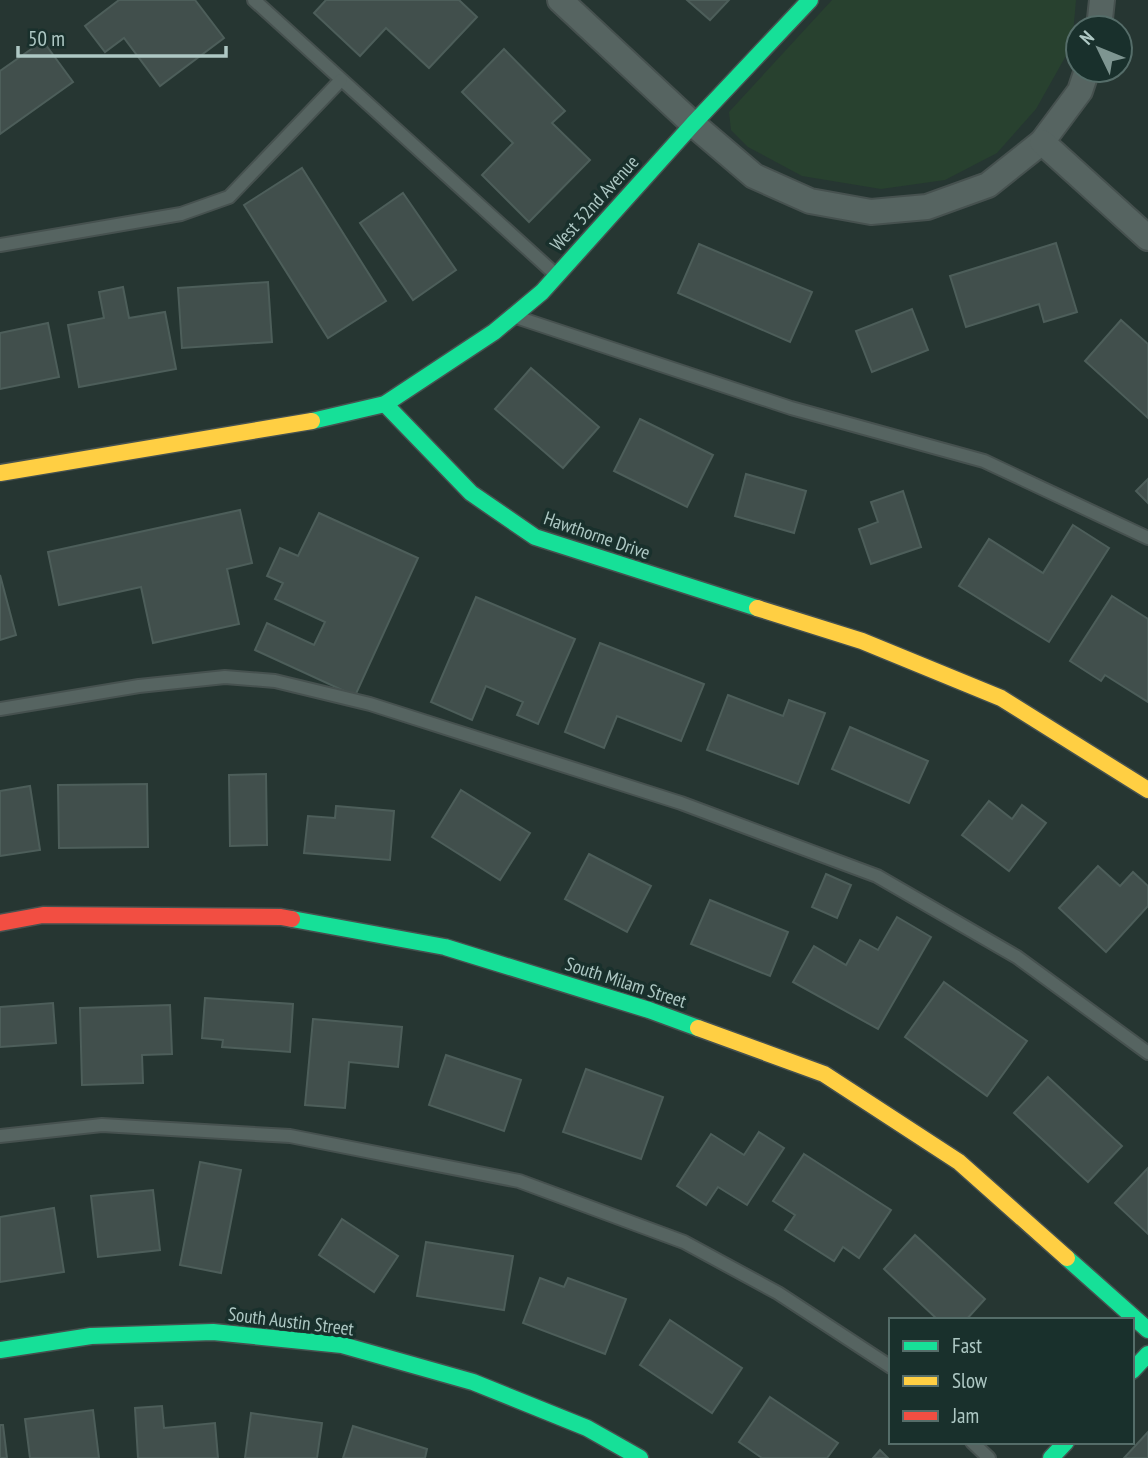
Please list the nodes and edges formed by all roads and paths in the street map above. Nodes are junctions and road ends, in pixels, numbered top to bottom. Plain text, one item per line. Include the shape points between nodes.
1 (254, 0) edge
2 (560, 0) edge
3 (810, 0) edge
4 (341, 80) junction
5 (1082, 84) edge
6 (693, 124) junction
7 (1042, 142) junction
8 (1148, 238) edge
9 (0, 245) edge
10 (557, 275) junction
11 (513, 316) junction
12 (384, 404) junction
13 (0, 473) edge
14 (1148, 538) edge
15 (0, 709) edge
16 (1148, 790) edge
17 (0, 923) edge
18 (1148, 1053) edge
19 (0, 1136) edge
20 (1148, 1330) edge
21 (0, 1350) edge
22 (1148, 1354) edge
23 (889, 1366) edge
24 (1134, 1369) edge
25 (974, 1444) edge
26 (1064, 1444) edge
27 (640, 1458) edge
28 (989, 1458) edge
29 (1051, 1458) edge

1 - 4 lane
2 - 6 street
3 - 6 street, West 32nd Avenue
4 - 9 lane via 229,197 181,214
4 - 10 lane
5 - 7 street
6 - 7 street via 754,176 810,201 871,212 927,207 988,185
6 - 10 street, West 32nd Avenue
7 - 8 street
10 - 11 street, West 32nd Avenue
11 - 12 street, West 32nd Avenue
11 - 14 lane via 791,408 984,461
12 - 13 street via 311,421
12 - 16 street, Hawthorne Drive via 471,493 535,537 862,641 1001,698
15 - 18 lane via 225,677 275,681 370,704 681,803 877,876 1017,957
17 - 20 street, South Milam Street via 43,915 281,917 445,947 649,1010 824,1074 959,1162
19 - 23 lane via 102,1125 290,1136 519,1181 684,1241 778,1293
21 - 27 street, South Austin Street via 91,1336 213,1332 342,1345 473,1381 587,1428
22 - 24 street
25 - 28 lane
26 - 29 street

